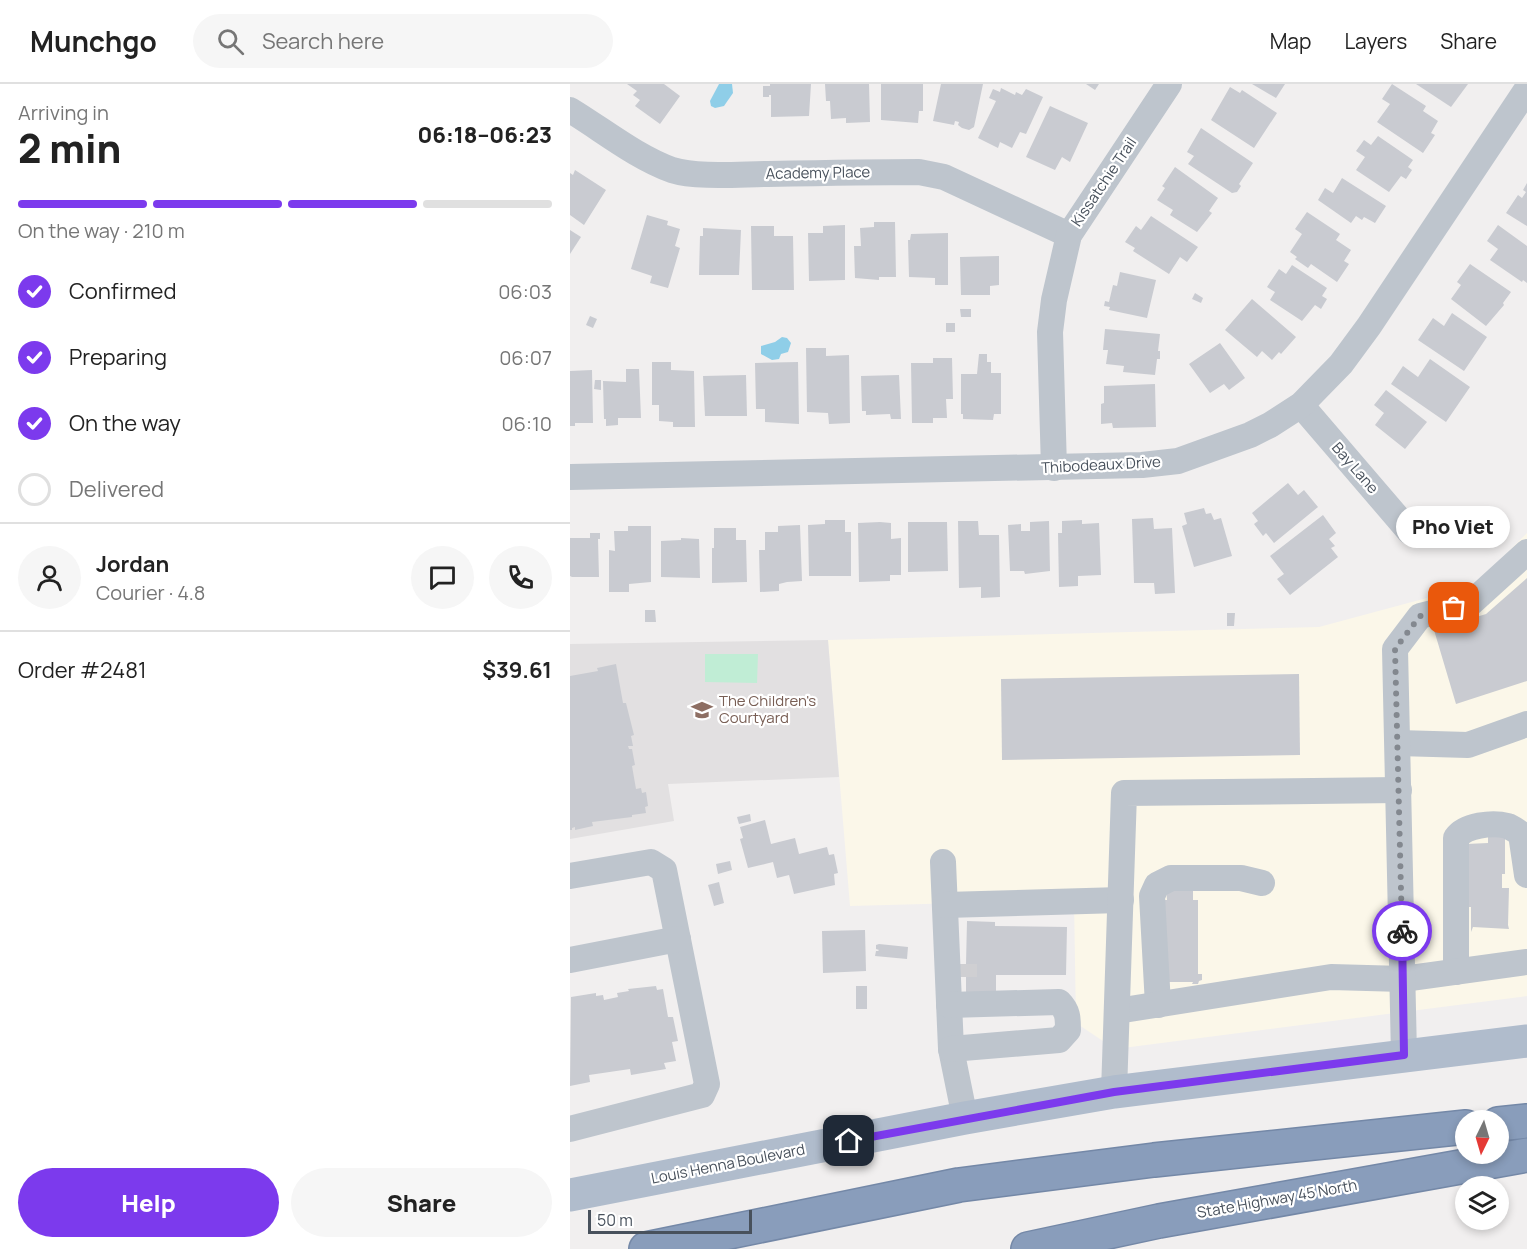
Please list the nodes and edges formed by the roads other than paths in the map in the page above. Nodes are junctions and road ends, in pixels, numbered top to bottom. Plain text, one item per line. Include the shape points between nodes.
1 (1169, 84) edge
2 (1527, 89) edge
3 (570, 110) edge
4 (1069, 235) junction
5 (1301, 405) junction
6 (1054, 468) junction
7 (570, 477) edge
8 (1409, 531) dead end
9 (1527, 552) edge
10 (1527, 724) edge
11 (1398, 743) junction
12 (1399, 790) junction
13 (944, 862) dead end
14 (1527, 875) edge
15 (570, 876) edge
16 (1262, 883) dead end
17 (1121, 900) junction
18 (976, 904) junction
19 (945, 905) junction
20 (678, 939) junction
21 (570, 960) edge
22 (1527, 962) edge
23 (1456, 972) junction
24 (1403, 979) junction
25 (956, 1004) junction
26 (1158, 1005) junction
27 (1117, 1011) junction
28 (1527, 1041) edge
29 (951, 1049) junction
30 (1404, 1055) junction
31 (1114, 1092) junction
32 (965, 1118) junction
33 (1527, 1121) edge
34 (1509, 1123) edge
35 (1455, 1128) edge
36 (570, 1129) edge
37 (1527, 1155) edge
38 (570, 1195) edge
39 (646, 1249) edge
40 (1028, 1249) edge

1 - 4 street, Kissatchie Trail
2 - 5 street, Thibodeaux Drive via 1369,326 1341,364
3 - 4 street, Academy Place via 675,171 919,172 944,177
4 - 6 street, Kissatchie Trail via 1050,332
5 - 6 street, Thibodeaux Drive via 1250,435 1178,461
5 - 8 street, Bay Lane
6 - 7 street, Thibodeaux Drive
9 - 11 street via 1471,603 1420,616 1395,649
10 - 11 street via 1468,745
11 - 12 street
12 - 17 street via 1124,794
12 - 24 street
13 - 19 street
14 - 23 street via 1521,834 1508,826 1491,825 1461,831 1456,838
15 - 20 street via 651,862 664,870
16 - 26 street via 1241,878 1171,878 1157,885 1152,896
17 - 18 street
17 - 27 street
18 - 19 street
18 - 25 street via 963,923 964,970
19 - 25 street
20 - 21 street
20 - 36 street via 707,1084 702,1095
22 - 23 street
23 - 24 street
24 - 26 street via 1331,977
24 - 30 street
25 - 29 street
25 - 29 street via 1059,1002 1066,1009 1068,1030 1059,1040
26 - 27 street
27 - 31 street
28 - 30 main road, Louis Henna Boulevard
29 - 32 street
30 - 31 main road, Louis Henna Boulevard
31 - 32 main road, Louis Henna Boulevard
32 - 38 main road, Louis Henna Boulevard
33 - 34 highway
35 - 39 highway via 959,1185
37 - 40 highway, State Highway 45 North via 1159,1221

